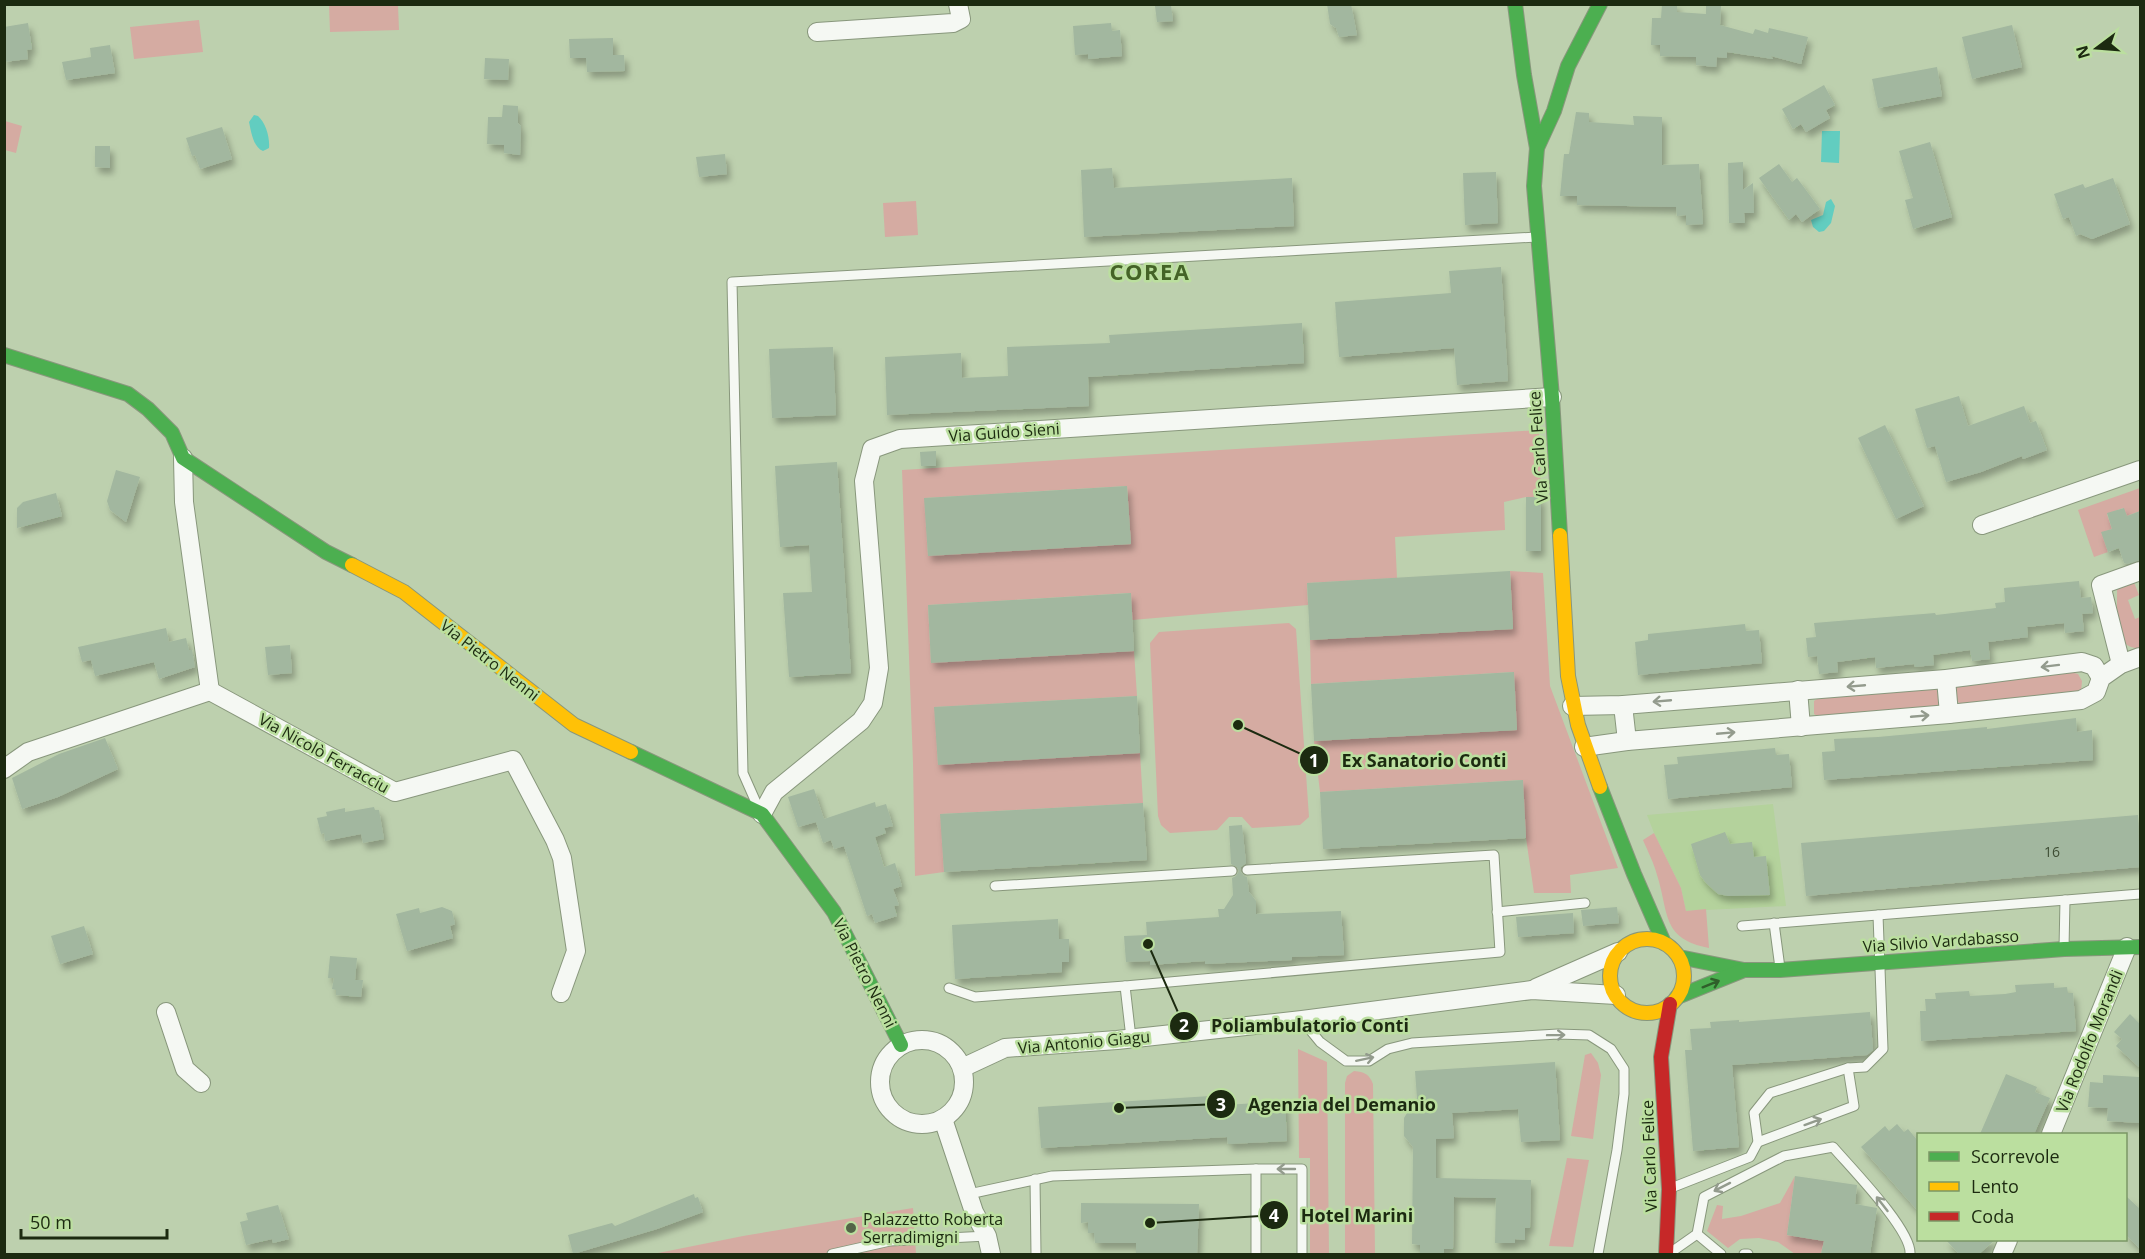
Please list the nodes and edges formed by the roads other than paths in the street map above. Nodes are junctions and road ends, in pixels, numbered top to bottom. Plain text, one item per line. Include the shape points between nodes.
1 (958, 4) edge
2 (1515, 4) edge
3 (1600, 4) edge
4 (816, 32) dead end
5 (1537, 148) junction
6 (1538, 237) junction
7 (4, 354) edge
8 (1552, 397) junction
9 (183, 459) junction
10 (2140, 471) edge
11 (1982, 525) dead end
12 (2140, 571) edge
13 (2140, 657) edge
14 (2121, 664) junction
15 (2101, 678) junction
16 (1946, 679) junction
17 (1798, 690) junction
18 (210, 691) junction
19 (1623, 705) junction
20 (1572, 706) junction
21 (1949, 714) junction
22 (1801, 727) junction
23 (1627, 741) junction
24 (1584, 747) junction
25 (4, 769) edge
26 (762, 814) junction
27 (1247, 870) dead end
28 (1232, 871) dead end
29 (995, 886) dead end
30 (1639, 890) junction
31 (2140, 894) edge
32 (2066, 900) junction
33 (1586, 903) dead end
34 (1636, 910) dead end
35 (1497, 912) junction
36 (1878, 915) junction
37 (1774, 923) junction
38 (1742, 926) dead end
39 (1627, 942) junction
40 (1664, 943) junction
41 (2134, 947) edge
42 (2064, 949) junction
43 (1679, 957) junction
44 (1879, 962) junction
45 (1744, 970) junction
46 (1780, 970) junction
47 (1125, 986) junction
48 (949, 988) dead end
49 (1532, 990) junction
50 (561, 993) dead end
51 (1616, 995) junction
52 (1673, 1001) junction
53 (166, 1012) dead end
54 (1640, 1012) junction
55 (1302, 1020) junction
56 (1131, 1038) junction
57 (901, 1045) junction
58 (1661, 1056) junction
59 (962, 1068) junction
60 (1848, 1068) junction
61 (201, 1083) dead end
62 (943, 1119) junction
63 (2051, 1133) edge
64 (1758, 1142) junction
65 (1256, 1169) junction
66 (1035, 1179) junction
67 (1669, 1189) junction
68 (969, 1194) junction
69 (1697, 1234) junction
70 (987, 1236) junction
71 (832, 1254) edge
72 (990, 1254) edge
73 (1036, 1254) edge
74 (1256, 1254) edge
75 (1302, 1254) edge
76 (1598, 1254) edge
77 (1667, 1254) edge
78 (1721, 1254) edge
79 (1910, 1254) edge

1 - 4 street via 961,19 953,23
2 - 5 main road
3 - 5 main road, Via Carlo Felice via 1568,66
5 - 6 main road, Via Carlo Felice via 1534,186
6 - 8 main road, Via Carlo Felice
6 - 26 lane via 732,282 743,773
7 - 9 main road via 128,394 172,433
8 - 20 main road, Via Carlo Felice
8 - 26 street, Via Guido Sieni via 900,439 872,449 864,481 879,668 873,704 861,721 774,792
9 - 18 street via 184,502
9 - 26 main road, Via Pietro Nenni via 326,552 404,592 574,725
10 - 11 street
12 - 14 street via 2101,585
13 - 14 street
14 - 15 street
15 -> 16 street via 2094,666 2082,663
15 - 21 street via 2096,692 2081,700
16 -> 17 street
16 - 21 street
17 -> 19 street
17 - 22 street
18 - 25 street via 28,752
18 - 50 street, Via Nicolò Ferracciu via 395,792 513,759 562,858 576,951
19 - 20 street
19 - 23 street
20 - 24 main road, Via Carlo Felice
22 -> 21 street
23 -> 22 street
23 - 24 street
24 - 30 main road, Via Carlo Felice
26 - 57 main road, Via Pietro Nenni via 834,912
27 - 35 lane via 1494,855
28 - 29 lane
30 - 34 main road, Via Carlo Felice
30 - 40 main road, Via Carlo Felice
31 - 32 lane
32 - 36 lane
32 - 42 lane
33 - 35 lane
35 - 47 lane via 1500,952
36 - 37 lane
36 - 44 lane
37 - 38 lane
37 - 46 lane
39 - 40 main road via 1653,939
39 - 49 street, Via Antonio Giagu
39 - 51 main road via 1612,962 1610,974
40 - 43 main road
41 - 42 main road, Via Silvio Vardabasso
41 - 63 street, Via Rodolfo Morandi
42 - 44 main road, Via Silvio Vardabasso
43 - 45 main road, Via Silvio Vardabasso
43 - 52 main road via 1684,978
44 - 46 main road, Via Silvio Vardabasso
44 - 60 lane via 1883,1049 1866,1067
45 - 46 main road, Via Silvio Vardabasso
52 -> 45 main road, Via Silvio Vardabasso
47 - 48 lane via 975,997
47 - 56 lane
49 - 51 street, Via Antonio Giagu
49 - 55 street, Via Antonio Giagu
51 - 54 main road via 1622,1003
52 - 54 main road via 1661,1010
52 - 58 main road, Via Carlo Felice
53 - 61 street via 184,1069
54 - 58 main road, Via Carlo Felice
55 - 56 street, Via Antonio Giagu
55 -> 76 lane via 1320,1042 1347,1061 1369,1060 1388,1049 1412,1043 1558,1034 1589,1035 1611,1049 1624,1069 1624,1094
56 - 59 street, Via Antonio Giagu via 1005,1048
57 - 59 street via 924,1039 937,1042 952,1052
57 - 62 street via 890,1054 881,1072 881,1093 886,1105 906,1122 918,1125
58 - 67 main road, Via Carlo Felice
59 - 62 street via 965,1079 960,1102
60 - 64 lane via 1770,1093 1754,1113
64 -> 60 lane via 1854,1106
62 - 68 street
64 - 67 lane via 1750,1157
65 - 66 lane
65 - 74 lane
75 -> 65 lane via 1302,1169
66 - 68 lane
66 - 73 lane
67 - 77 main road, Via Carlo Felice
68 - 70 street
69 - 77 lane
69 - 78 lane
79 -> 69 lane via 1900,1229 1881,1201 1833,1147 1784,1156 1704,1197
70 - 71 lane via 890,1241
70 - 72 street

